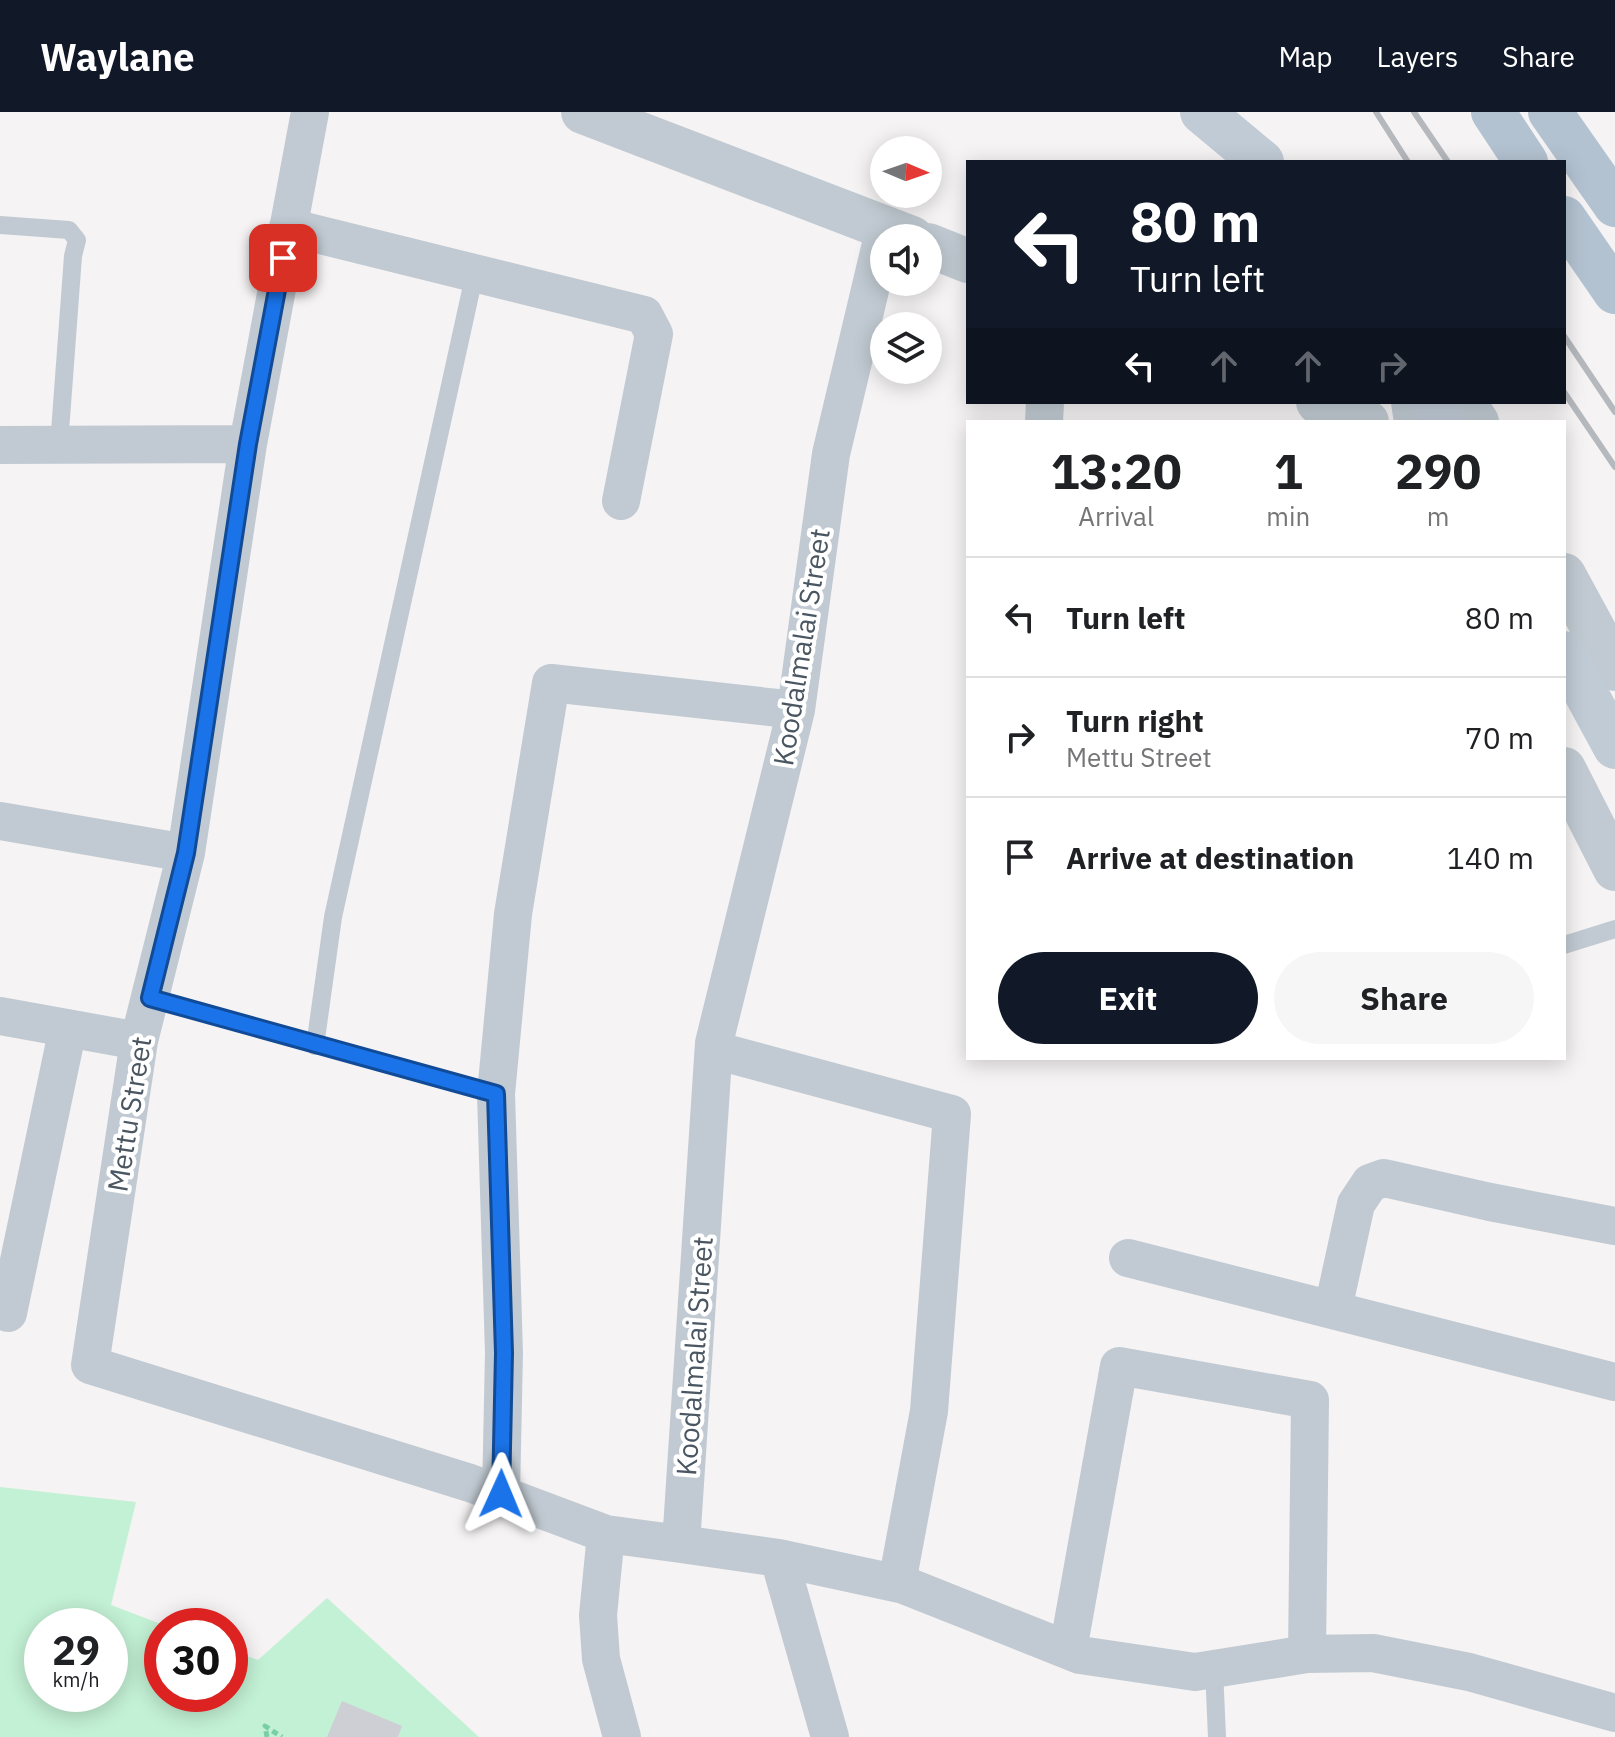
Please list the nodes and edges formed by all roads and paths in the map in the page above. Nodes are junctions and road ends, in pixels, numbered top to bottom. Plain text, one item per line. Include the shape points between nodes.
1 (310, 112) edge
2 (583, 112) edge
3 (1202, 112) edge
4 (1493, 112) edge
5 (1550, 112) edge
6 (1260, 160) edge
7 (1525, 160) edge
8 (1615, 205) edge
9 (1566, 221) edge
10 (877, 224) edge
11 (0, 225) edge
12 (288, 227) junction
13 (942, 251) edge
14 (966, 260) edge
15 (475, 272) junction
16 (1615, 292) edge
17 (879, 296) edge
18 (1323, 404) edge
19 (1362, 420) edge
20 (248, 444) junction
21 (0, 445) edge
22 (59, 445) junction
23 (621, 501) dead end
24 (1566, 579) edge
25 (1566, 657) edge
26 (1615, 669) edge
27 (796, 710) junction
28 (1615, 747) edge
29 (1566, 773) edge
30 (0, 821) edge
31 (186, 853) junction
32 (1615, 869) edge
33 (1615, 929) edge
34 (1566, 943) edge
35 (150, 998) junction
36 (0, 1016) edge
37 (68, 1028) junction
38 (139, 1041) junction
39 (315, 1046) junction
40 (714, 1050) junction
41 (496, 1094) junction
42 (1615, 1226) edge
43 (1128, 1258) dead end
44 (9, 1271) edge
45 (1333, 1309) junction
46 (8, 1313) dead end
47 (1615, 1382) edge
48 (501, 1494) junction
49 (606, 1534) junction
50 (681, 1544) junction
51 (779, 1558) junction
52 (897, 1583) junction
53 (1068, 1650) junction
54 (1307, 1654) junction
55 (1214, 1669) junction
56 (1615, 1713) edge
57 (267, 1737) edge
58 (282, 1737) edge
59 (622, 1737) edge
60 (830, 1737) edge
61 (1217, 1737) edge

1 - 12 street, Mettu Street
2 - 10 street
3 - 6 main road
4 - 7 main road
5 - 8 main road
9 - 16 main road
11 - 22 lane via 69,230 77,240
12 - 15 street
12 - 20 street, Mettu Street
13 - 14 street
15 - 23 street via 644,315 654,334
15 - 39 lane via 333,917
17 - 27 street, Koodalmalai Street via 831,454
18 - 19 street
20 - 22 street
20 - 31 street, Mettu Street
21 - 22 street
24 - 26 street
25 - 28 main road
27 - 40 street, Koodalmalai Street
27 - 41 street via 551,683 513,914
29 - 32 street
30 - 31 street
31 - 35 street, Mettu Street
33 - 34 lane
35 - 38 street, Mettu Street
35 - 39 lane
36 - 37 street
37 - 38 street
37 - 44 street
38 - 48 street, Mettu Street via 90,1365
39 - 41 lane
40 - 50 street, Koodalmalai Street
40 - 52 street via 952,1114 929,1411
41 - 48 street via 504,1353
42 - 45 street via 1384,1178 1370,1183 1356,1204
43 - 45 street
44 - 46 street
45 - 47 street
48 - 49 street, Mettu Street
49 - 50 street, Mettu Street
49 - 59 street via 598,1615 601,1659
50 - 51 street
51 - 52 street
51 - 60 street
52 - 53 street
53 - 54 street via 1119,1366 1310,1400
53 - 55 street via 1195,1672
54 - 55 street
54 - 56 street via 1373,1653 1469,1672
55 - 61 lane
57 - 58 path via 265,1726

